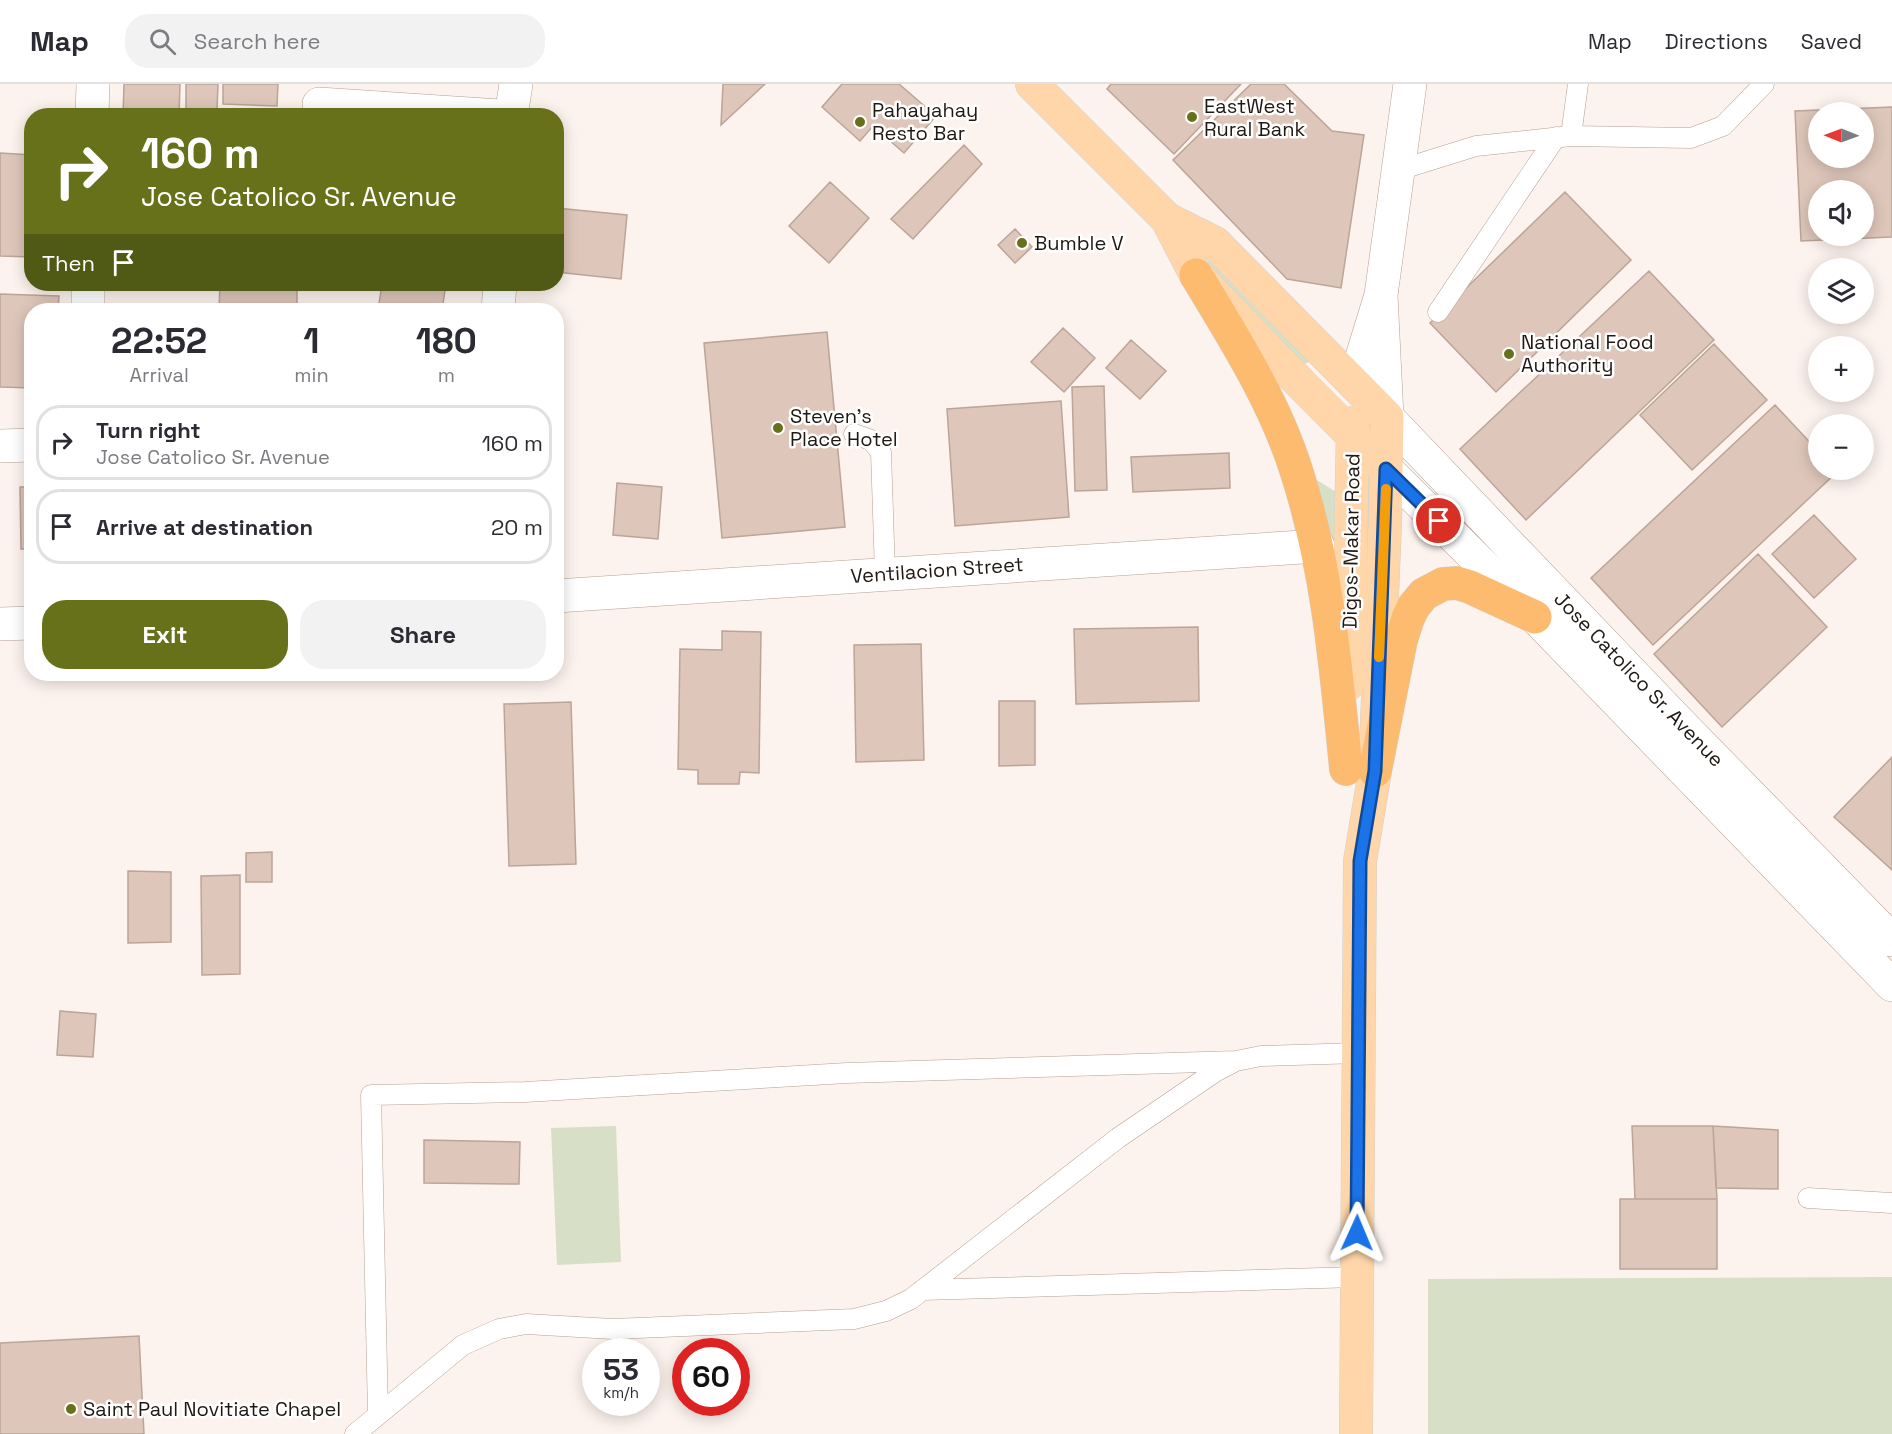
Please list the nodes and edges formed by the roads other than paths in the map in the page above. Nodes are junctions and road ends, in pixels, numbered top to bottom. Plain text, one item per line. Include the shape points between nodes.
1 (93, 84) edge
2 (516, 84) edge
3 (1032, 84) edge
4 (1410, 84) edge
5 (1578, 84) edge
6 (1764, 84) edge
7 (319, 104) dead end
8 (92, 108) edge
9 (379, 108) edge
10 (512, 108) edge
11 (1564, 136) junction
12 (1398, 170) junction
13 (1167, 219) junction
14 (1196, 275) junction
15 (1381, 295) junction
16 (1438, 312) dead end
17 (1354, 383) junction
18 (1387, 417) junction
19 (854, 434) dead end
20 (1353, 435) junction
21 (24, 445) edge
22 (0, 446) edge
23 (1386, 469) junction
24 (1318, 546) junction
25 (885, 574) junction
26 (564, 595) edge
27 (1535, 617) junction
28 (24, 623) edge
29 (0, 624) edge
30 (1360, 770) junction
31 (1892, 940) edge
32 (1892, 985) edge
33 (1359, 1053) junction
34 (1236, 1061) junction
35 (1808, 1198) dead end
36 (1892, 1203) edge
37 (1357, 1277) junction
38 (922, 1290) junction
39 (378, 1415) junction
40 (355, 1434) edge
41 (1356, 1434) edge

1 - 8 street
2 - 10 street
3 - 13 main road, Digos-Makar Road
4 - 12 street
5 - 11 lane
6 - 11 lane via 1724,126 1691,138
7 - 9 street
11 - 12 lane via 1476,146
11 - 16 lane
12 - 15 street
13 - 14 main road, Digos-Makar Road
13 - 17 main road, Digos-Makar Road via 1215,243
14 - 20 main road, Digos-Makar Road
14 - 24 highway via 1274,414 1297,472
15 - 17 street
15 - 18 street
17 - 18 main road, Digos-Makar Road
17 - 20 main road
18 - 23 main road, Digos-Makar Road
18 - 31 street, Jose Catolico Sr. Avenue
19 - 25 lane via 872,440 881,452
20 - 23 main road
20 - 30 main road, Digos-Makar Road
21 - 22 street
23 - 27 street, Jose Catolico Sr. Avenue
23 - 30 main road, Digos-Makar Road
24 - 25 street, Ventilacion Street
24 - 30 highway
25 - 26 street, Ventilacion Street
27 - 30 highway via 1457,583 1443,584 1424,594 1404,629
27 - 32 street, Jose Catolico Sr. Avenue
28 - 29 street
30 - 33 main road, Digos-Makar Road
33 - 34 lane via 1261,1056
33 - 37 main road, Digos-Makar Road
34 - 38 lane via 1118,1138
34 - 39 lane via 847,1073 525,1092 371,1095
35 - 36 lane
37 - 38 lane
37 - 41 main road, Digos-Makar Road
38 - 39 lane via 886,1311 854,1319 613,1329 526,1324 499,1329 464,1345
39 - 40 lane

